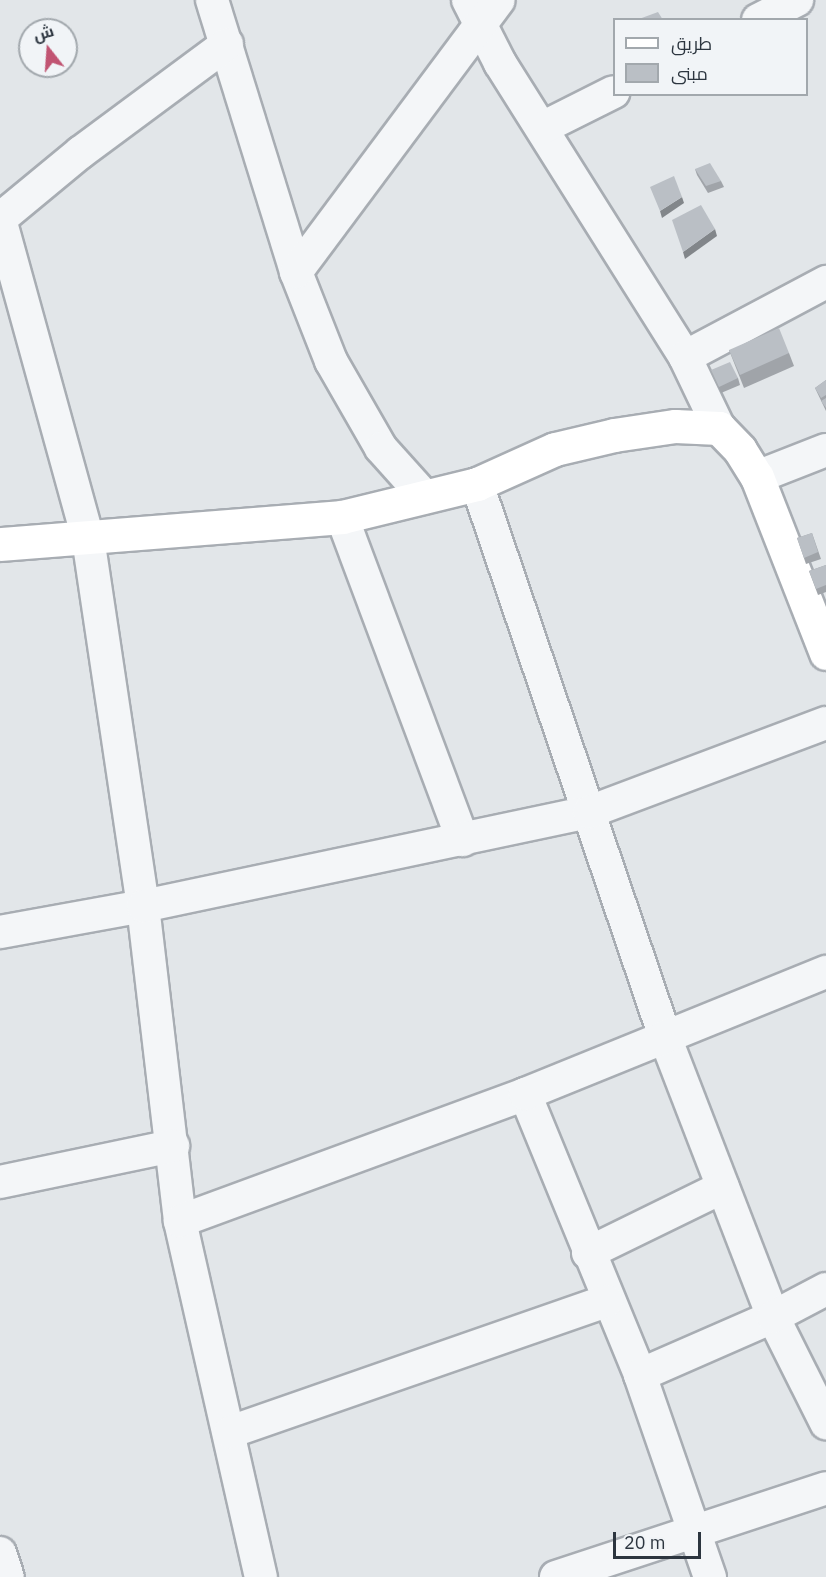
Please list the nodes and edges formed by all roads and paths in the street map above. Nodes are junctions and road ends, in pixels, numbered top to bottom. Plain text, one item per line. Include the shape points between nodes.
1 (212, 0) edge
2 (499, 0) edge
3 (797, 0) edge
4 (474, 13) edge
5 (762, 18) edge
6 (227, 44) junction
7 (613, 93) edge
8 (542, 128) junction
9 (296, 272) junction
10 (826, 282) edge
11 (685, 357) junction
12 (718, 428) junction
13 (826, 450) edge
14 (757, 477) junction
15 (477, 484) junction
16 (425, 497) junction
17 (342, 517) junction
18 (88, 538) junction
19 (0, 544) edge
20 (826, 653) edge
21 (826, 723) edge
22 (590, 812) junction
23 (463, 840) junction
24 (143, 906) junction
25 (0, 932) edge
26 (826, 972) edge
27 (665, 1037) junction
28 (525, 1094) junction
29 (173, 1146) junction
30 (0, 1182) edge
31 (723, 1186) junction
32 (180, 1221) junction
33 (588, 1253) junction
34 (826, 1288) edge
35 (607, 1301) junction
36 (773, 1317) junction
37 (640, 1375) junction
38 (826, 1423) edge
39 (230, 1432) junction
40 (826, 1488) edge
41 (695, 1530) junction
42 (0, 1553) edge
43 (8, 1577) edge
44 (261, 1577) edge
45 (556, 1577) edge
46 (710, 1577) edge

1 - 6 street
2 - 4 street
3 - 5 street
4 - 8 street
4 - 9 street
6 - 9 street
6 - 18 street via 81,152 0,219
7 - 8 street
8 - 11 street
9 - 16 street via 331,361 381,448
10 - 11 street
11 - 12 street
12 - 14 street via 740,450
12 - 15 street via 675,426 614,435 555,449
13 - 14 street
14 - 20 street
15 - 16 street
15 - 22 street
16 - 17 street
17 - 18 street
17 - 23 street
18 - 19 street
18 - 24 street
21 - 22 street
22 - 23 street
22 - 27 street
23 - 24 street
24 - 25 street
24 - 29 street
26 - 27 street
27 - 28 street
27 - 31 street
28 - 32 street
28 - 33 street
29 - 30 street
29 - 32 street
31 - 33 street
31 - 36 street
32 - 39 street
33 - 35 street
34 - 36 street
35 - 37 street
35 - 39 street
36 - 37 street
36 - 38 street
37 - 41 street
39 - 44 street
40 - 41 street
41 - 45 street
41 - 46 street
42 - 43 street

